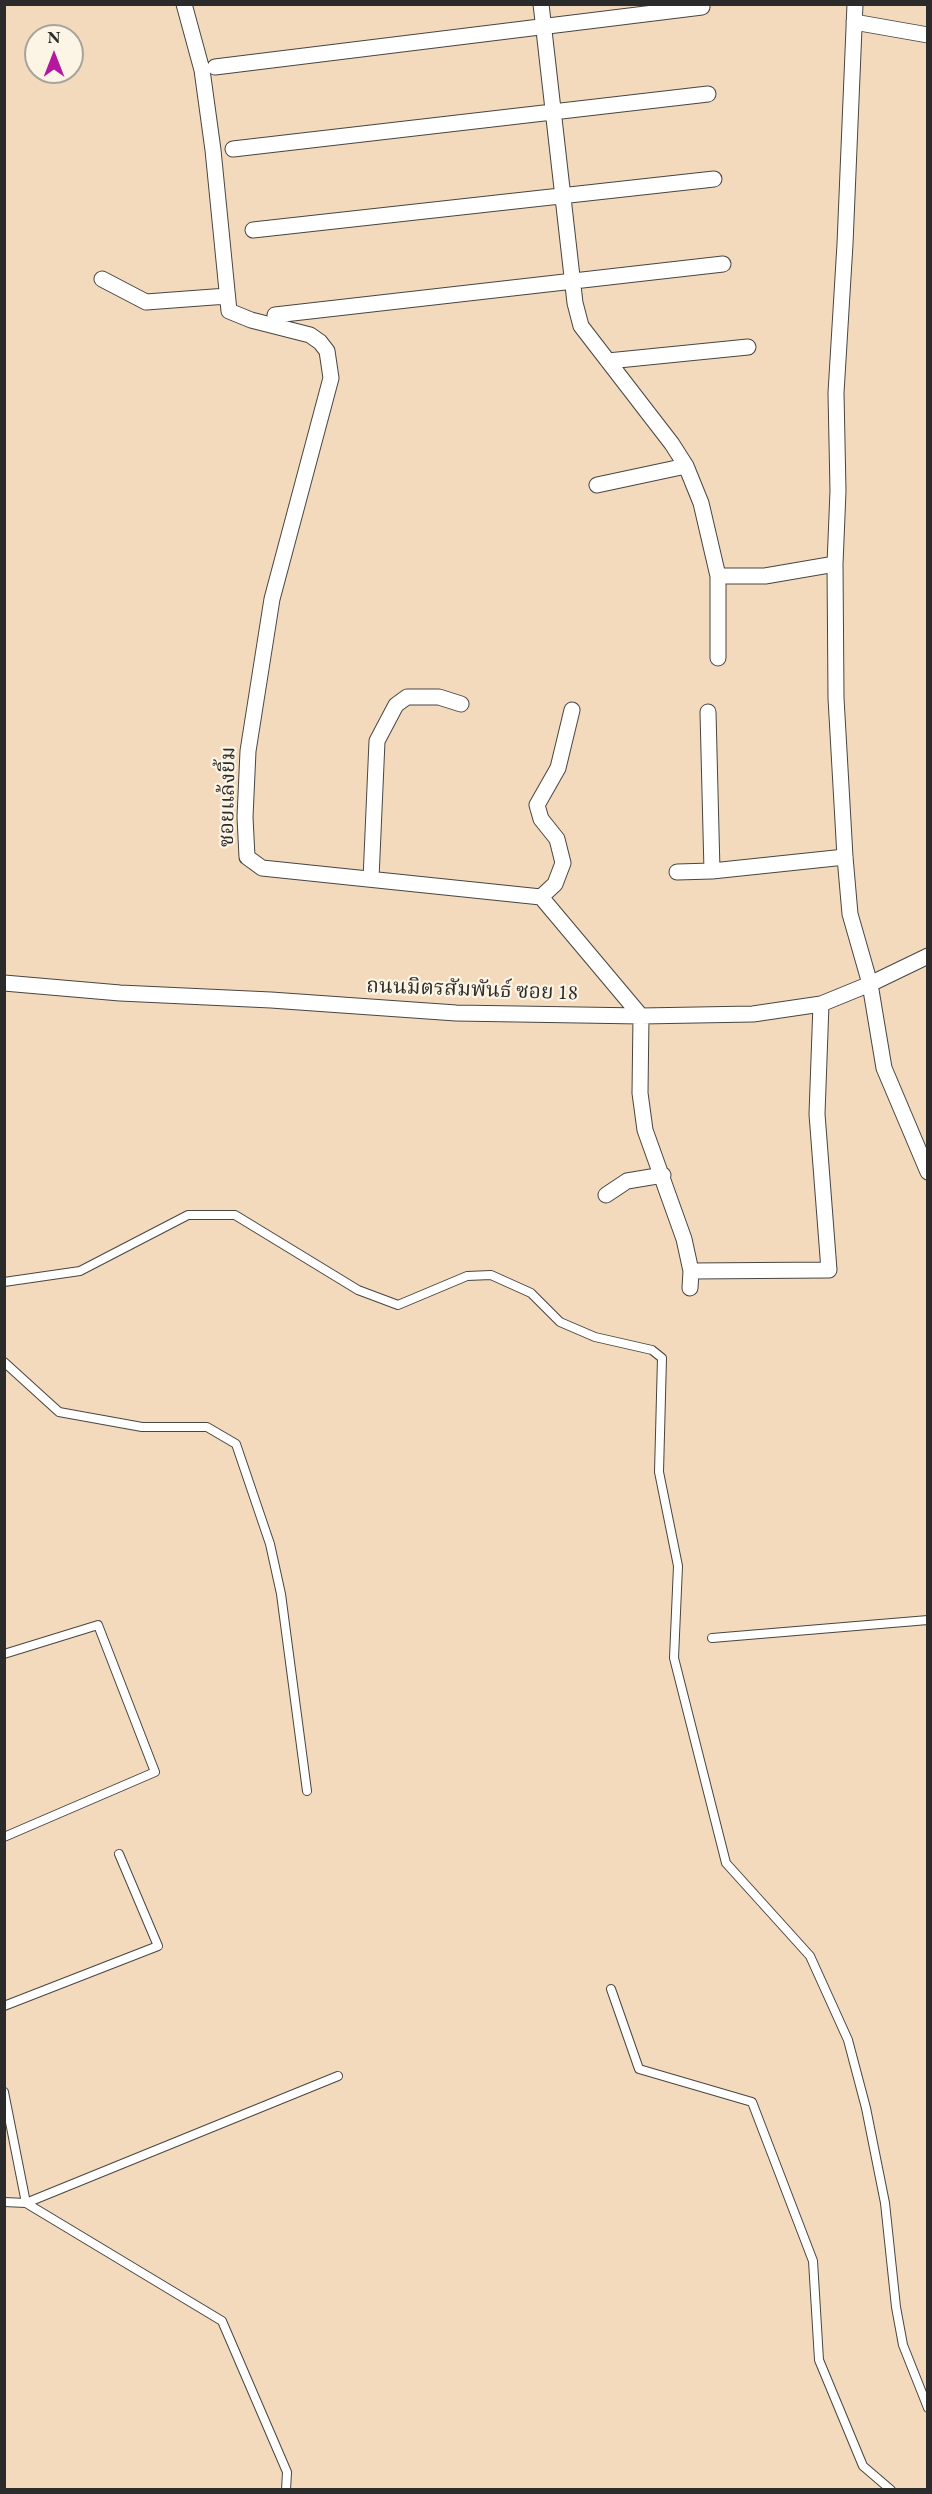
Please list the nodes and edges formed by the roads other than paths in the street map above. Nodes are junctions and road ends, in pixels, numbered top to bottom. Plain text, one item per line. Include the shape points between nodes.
1 (184, 4) edge
2 (541, 4) edge
3 (855, 4) edge
4 (702, 8) dead end
5 (854, 22) junction
6 (544, 27) junction
7 (927, 35) edge
8 (215, 67) dead end
9 (708, 94) dead end
10 (554, 111) junction
11 (233, 149) dead end
12 (714, 179) dead end
13 (563, 196) junction
14 (253, 231) dead end
15 (723, 264) dead end
16 (102, 279) dead end
17 (573, 279) junction
18 (227, 296) junction
19 (275, 315) dead end
20 (748, 347) dead end
21 (608, 361) junction
22 (686, 466) junction
23 (597, 485) dead end
24 (835, 564) junction
25 (718, 576) junction
26 (718, 658) dead end
27 (461, 704) dead end
28 (572, 710) dead end
29 (708, 712) dead end
30 (845, 857) junction
31 (712, 871) junction
32 (677, 872) dead end
33 (371, 879) junction
34 (541, 897) junction
35 (927, 956) edge
36 (4, 983) edge
37 (870, 984) junction
38 (821, 1004) junction
39 (641, 1017) junction
40 (927, 1172) edge
41 (663, 1176) junction
42 (606, 1195) dead end
43 (691, 1271) junction
44 (4, 1282) edge
45 (690, 1288) dead end
46 (4, 1362) edge
47 (927, 1620) edge
48 (712, 1638) dead end
49 (4, 1654) edge
50 (307, 1791) dead end
51 (4, 1837) edge
52 (118, 1854) dead end
53 (611, 1989) dead end
54 (4, 2006) edge
55 (338, 2076) dead end
56 (4, 2092) edge
57 (4, 2202) edge
58 (26, 2203) junction
59 (927, 2408) edge
60 (286, 2490) edge
61 (891, 2490) edge

1 - 18 street via 202,70
2 - 6 street
3 - 5 street
4 - 6 street
5 - 7 street
5 - 24 street via 836,393
6 - 8 street
6 - 10 street
9 - 10 street
10 - 11 street
10 - 13 street
12 - 13 street
13 - 14 street
13 - 17 street
15 - 17 street
16 - 18 street via 146,302
17 - 19 street
17 - 21 street via 581,326
18 - 33 street, ซอยแล้งยิ้ม via 229,311 310,335 320,342 327,351 331,378 272,599 248,751 247,857 262,868
20 - 21 street
21 - 22 street
22 - 23 street
22 - 25 street via 701,503
24 - 25 street via 765,576
24 - 30 street
25 - 26 street
27 - 33 street via 438,697 407,697 396,705 377,741
28 - 34 street via 558,768 537,805 541,819 557,839 563,863 555,884
29 - 31 street
30 - 31 street
30 - 37 street via 850,914
31 - 32 street
33 - 34 street, ซอยแล้งยิ้ม
34 - 39 street
35 - 37 street, ถนนมิตรสัมพันธ์ ซอย 18
36 - 39 street, ถนนมิตรสัมพันธ์ ซอย 18 via 456,1013
37 - 38 street, ถนนมิตรสัมพันธ์ ซอย 18
37 - 40 street via 885,1068
38 - 39 street, ถนนมิตรสัมพันธ์ ซอย 18 via 753,1014
38 - 43 street via 817,1114 829,1270
39 - 41 street via 640,1093 645,1130
41 - 42 street via 627,1181
41 - 43 street
43 - 45 street
44 - 59 lane via 80,1271 188,1215 235,1215 358,1290 398,1305 467,1276 491,1275 531,1293 560,1322 595,1337 652,1350 662,1358 659,1472 678,1566 674,1658 726,1863 810,1956 848,2040 885,2203 903,2345
46 - 50 lane via 59,1412 142,1427 207,1427 236,1444 270,1544 281,1594
47 - 48 lane
49 - 51 lane via 98,1625 155,1772
52 - 54 lane via 158,1946
53 - 61 lane via 639,2069 752,2102 813,2261 819,2360 863,2466
55 - 58 lane
56 - 58 lane
57 - 58 lane
58 - 60 lane via 222,2321 287,2472

